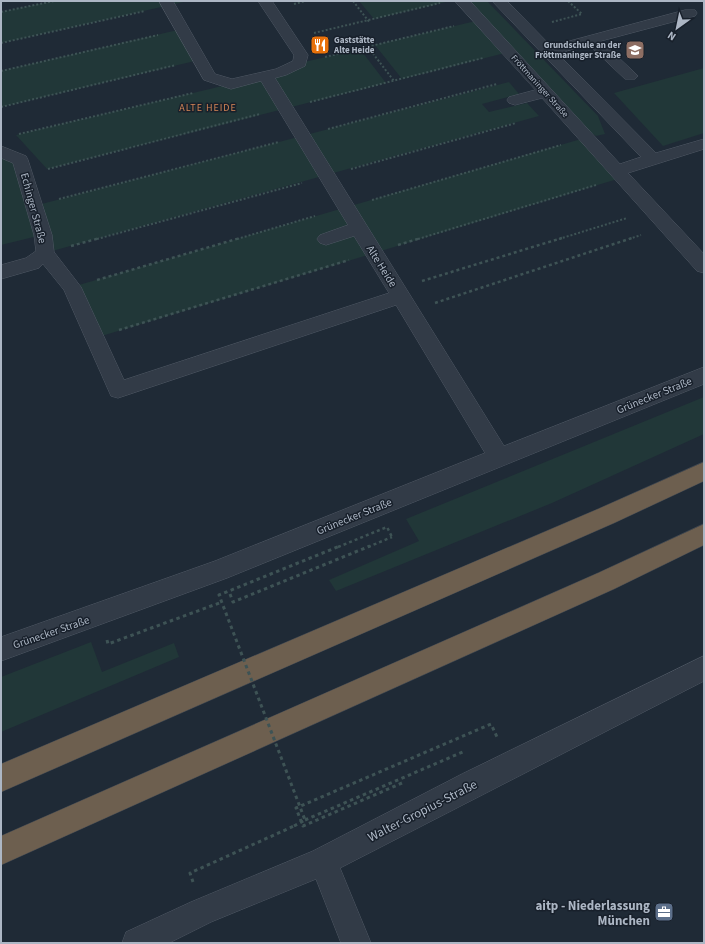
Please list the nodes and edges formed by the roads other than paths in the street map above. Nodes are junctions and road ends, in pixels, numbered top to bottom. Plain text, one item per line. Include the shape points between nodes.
1 (265, 1) edge
2 (462, 1) edge
3 (499, 1) edge
4 (167, 3) edge
5 (690, 13) dead end
6 (591, 40) junction
7 (548, 52) junction
8 (265, 76) junction
9 (630, 76) dead end
10 (546, 92) junction
11 (515, 100) dead end
12 (704, 144) edge
13 (1, 151) edge
14 (652, 159) junction
15 (621, 174) junction
16 (359, 228) junction
17 (326, 239) dead end
18 (46, 253) junction
19 (704, 266) edge
20 (1, 272) edge
21 (402, 299) junction
22 (704, 375) edge
23 (499, 457) junction
24 (704, 471) edge
25 (704, 534) edge
26 (1, 650) edge
27 (704, 668) edge
28 (1, 778) edge
29 (1, 851) edge
30 (323, 861) junction
31 (137, 943) edge
32 (356, 943) edge

1 - 8 street via 301,55 300,63
2 - 10 street, Fröttmaninger Straße
3 - 7 street
4 - 8 street via 209,78 231,84
5 - 6 street
6 - 7 street
6 - 9 street
7 - 14 street
8 - 16 street, Alte Heide
10 - 11 street
10 - 15 street, Fröttmaninger Straße
12 - 14 street
13 - 18 street, Echinger Straße via 20,160
14 - 15 street
15 - 19 street, Fröttmaninger Straße
16 - 17 street
16 - 21 street, Alte Heide
18 - 20 street, Echinger Straße via 32,263
18 - 21 street via 72,287 118,390
21 - 23 street, Alte Heide
22 - 23 street, Grünecker Straße
23 - 26 street, Grünecker Straße via 219,570
24 - 28 highway
25 - 29 highway via 599,584
27 - 30 street, Walter-Gropius-Straße
30 - 31 street, Walter-Gropius-Straße via 201,912
30 - 32 street

